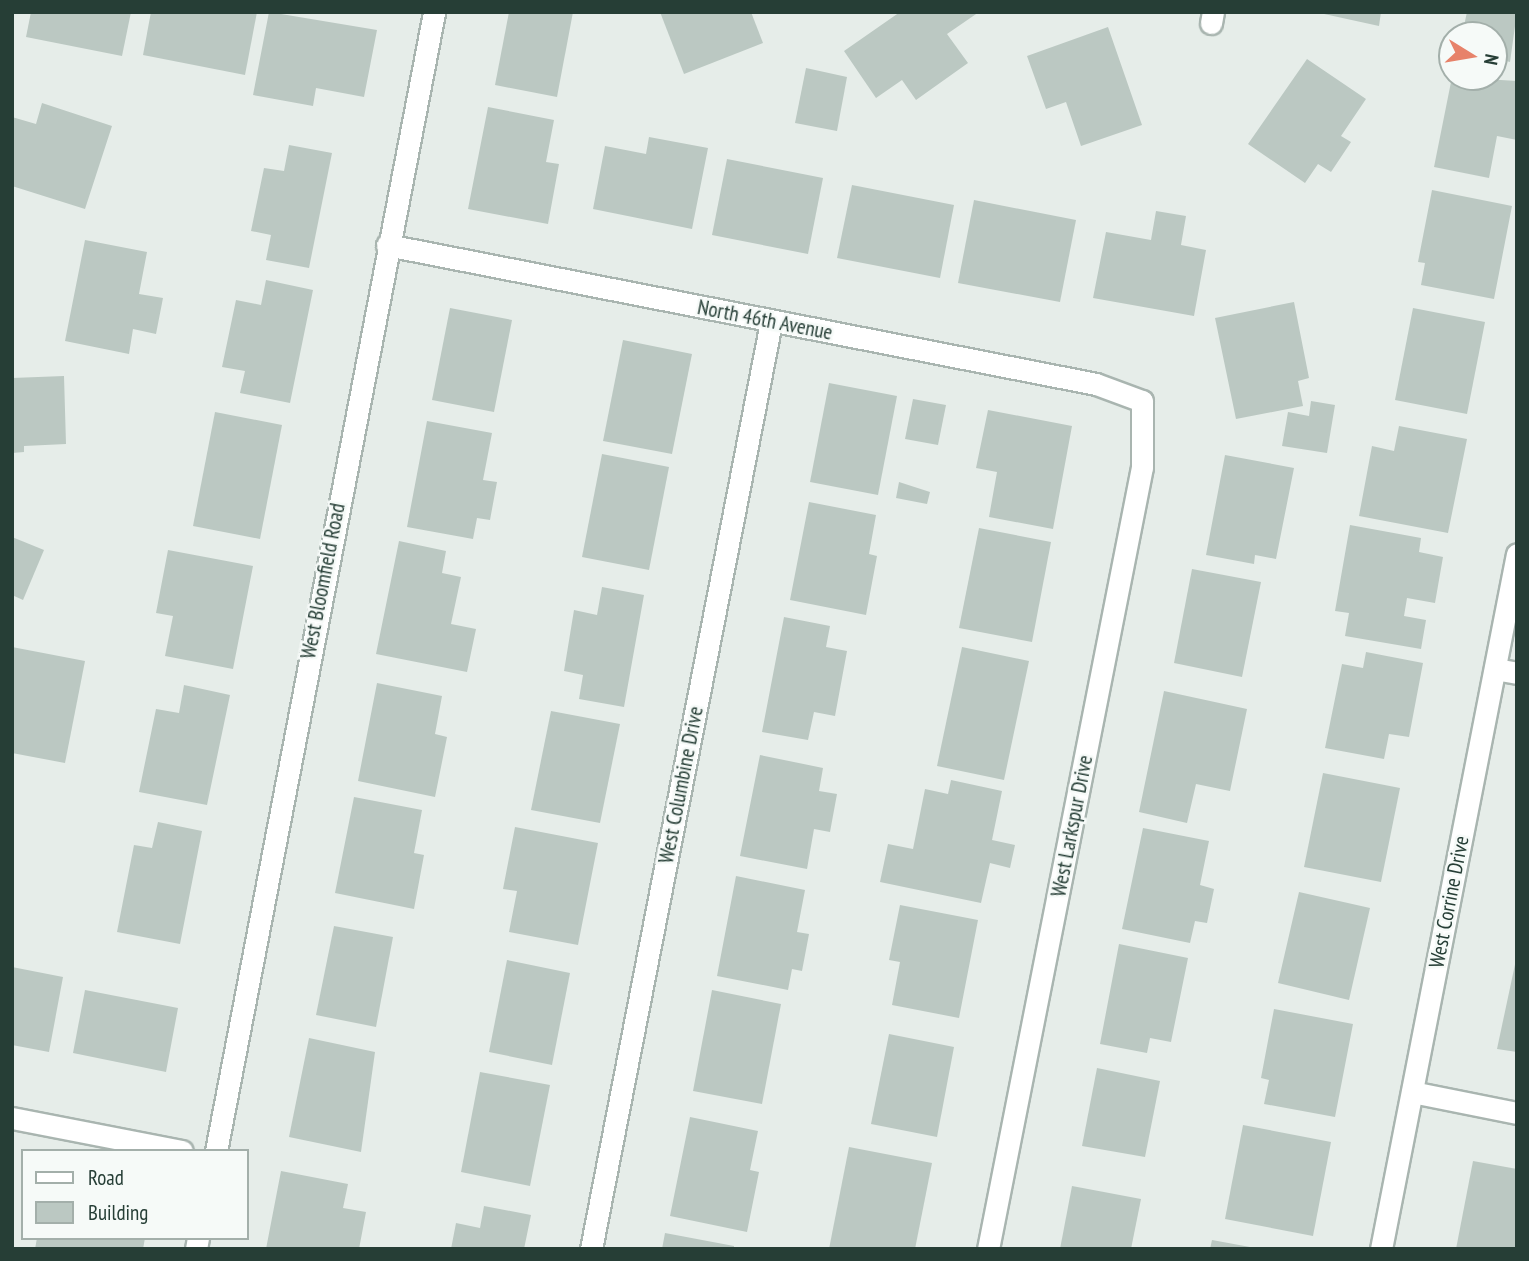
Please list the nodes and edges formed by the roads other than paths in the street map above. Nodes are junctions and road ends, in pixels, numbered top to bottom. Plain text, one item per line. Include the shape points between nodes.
1 (433, 12) edge
2 (387, 245) junction
3 (771, 322) junction
4 (1142, 401) joint
5 (1517, 554) edge
6 (1495, 668) junction
7 (1517, 673) edge
8 (1412, 1092) junction
9 (1517, 1113) edge
10 (12, 1118) edge
11 (172, 1149) edge
12 (216, 1149) edge
13 (591, 1249) edge
14 (988, 1249) edge
15 (1381, 1249) edge

1 - 2 street, West Bloomfield Road
2 - 3 street, North 46th Avenue
2 - 12 street, West Bloomfield Road
3 - 4 street, North 46th Avenue via 1096,384
3 - 13 street, West Columbine Drive
4 - 14 street, West Larkspur Drive via 1142,467
5 - 6 street, West Corrine Drive
6 - 7 street
6 - 8 street, West Corrine Drive
8 - 9 street
8 - 15 street, West Corrine Drive
10 - 11 street

